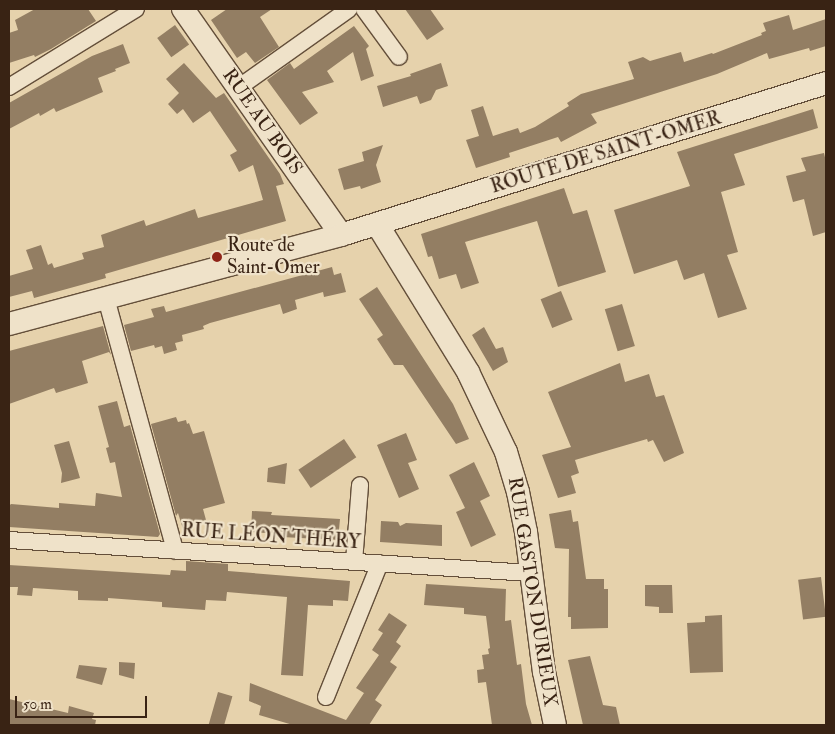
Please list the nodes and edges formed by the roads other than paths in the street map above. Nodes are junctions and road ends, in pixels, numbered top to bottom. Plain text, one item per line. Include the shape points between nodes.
1 (136, 9) edge
2 (183, 9) edge
3 (348, 9) edge
4 (364, 9) edge
5 (399, 57) dead end
6 (826, 83) edge
7 (9, 87) edge
8 (238, 88) junction
9 (378, 224) junction
10 (341, 235) junction
11 (106, 298) junction
12 (9, 324) edge
13 (360, 485) dead end
14 (9, 540) edge
15 (175, 550) junction
16 (354, 562) junction
17 (380, 564) junction
18 (531, 573) junction
19 (326, 697) dead end
20 (555, 725) edge

1 - 7 street
2 - 8 main road, RUE AU BOIS
3 - 8 street
4 - 5 street
6 - 9 main road, ROUTE DE SAINT-OMER
8 - 10 main road, RUE AU BOIS
9 - 10 main road, ROUTE DE SAINT-OMER
9 - 18 main road, RUE GASTON DURIEUX via 468,372 501,438 518,492
10 - 11 main road, ROUTE DE SAINT-OMER
11 - 12 main road, ROUTE DE SAINT-OMER
11 - 15 street
13 - 16 street
14 - 15 street, RUE LÉON THÉRY
15 - 16 street, RUE LÉON THÉRY
16 - 17 street, RUE LÉON THÉRY
17 - 18 street, RUE LÉON THÉRY
17 - 19 street
18 - 20 main road, RUE GASTON DURIEUX via 544,672

